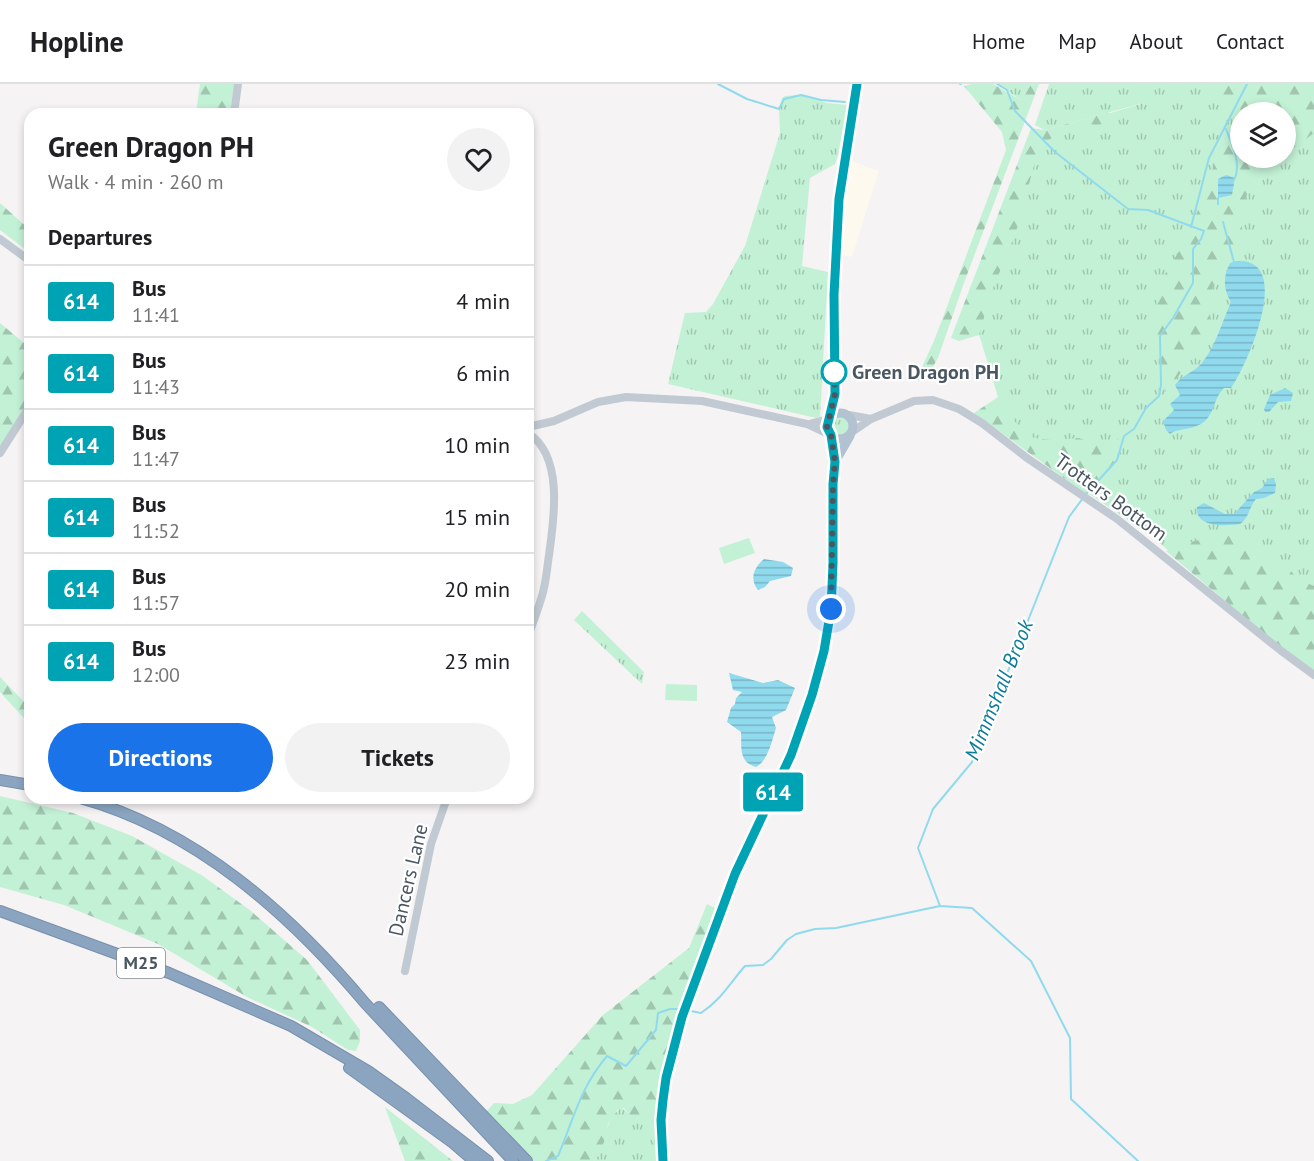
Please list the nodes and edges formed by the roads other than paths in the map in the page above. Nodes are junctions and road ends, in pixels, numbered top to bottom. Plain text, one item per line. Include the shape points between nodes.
1 (238, 84) edge
2 (857, 84) edge
3 (235, 108) edge
4 (0, 239) edge
5 (24, 257) edge
6 (835, 394) junction
7 (24, 415) edge
8 (848, 415) junction
9 (829, 418) junction
10 (871, 419) junction
11 (540, 424) junction
12 (807, 424) junction
13 (534, 426) edge
14 (852, 433) junction
15 (830, 435) junction
16 (534, 437) edge
17 (539, 441) junction
18 (0, 453) edge
19 (835, 462) junction
20 (534, 619) edge
21 (1314, 675) edge
22 (0, 780) edge
23 (24, 784) edge
24 (97, 804) edge
25 (445, 804) edge
26 (0, 911) edge
27 (405, 971) dead end
28 (342, 976) junction
29 (279, 1022) junction
30 (474, 1161) edge
31 (488, 1161) edge
32 (513, 1161) edge
33 (527, 1161) edge
34 (663, 1161) edge

1 - 3 street
2 - 6 main road via 839,199 834,295
4 - 5 street
6 - 8 main road
6 - 9 main road
7 - 18 street
8 - 9 main road via 840,412
8 - 10 street
8 - 14 main road via 853,421
9 - 12 street
9 - 15 main road
10 - 14 street, Trotters Bottom
10 - 21 street, Trotters Bottom via 914,401 927,400 946,404 982,423 1145,540
11 - 12 street via 598,402 627,397 702,401
11 - 13 street
11 - 17 street
12 - 15 street
14 - 15 main road via 841,439
14 - 19 main road
15 - 19 main road
16 - 17 street
17 - 20 street via 554,488 553,524 543,594
19 - 34 main road via 831,609 819,674 791,755 735,874 682,1017 663,1100
22 - 23 highway
24 - 28 highway via 162,830 221,867 268,903
25 - 27 street, Dancers Lane via 426,862
26 - 29 highway, M25 via 169,973
28 - 32 highway
28 - 33 highway via 370,999
29 - 30 highway, M25 via 390,1096
29 - 31 highway, M25 via 368,1071

